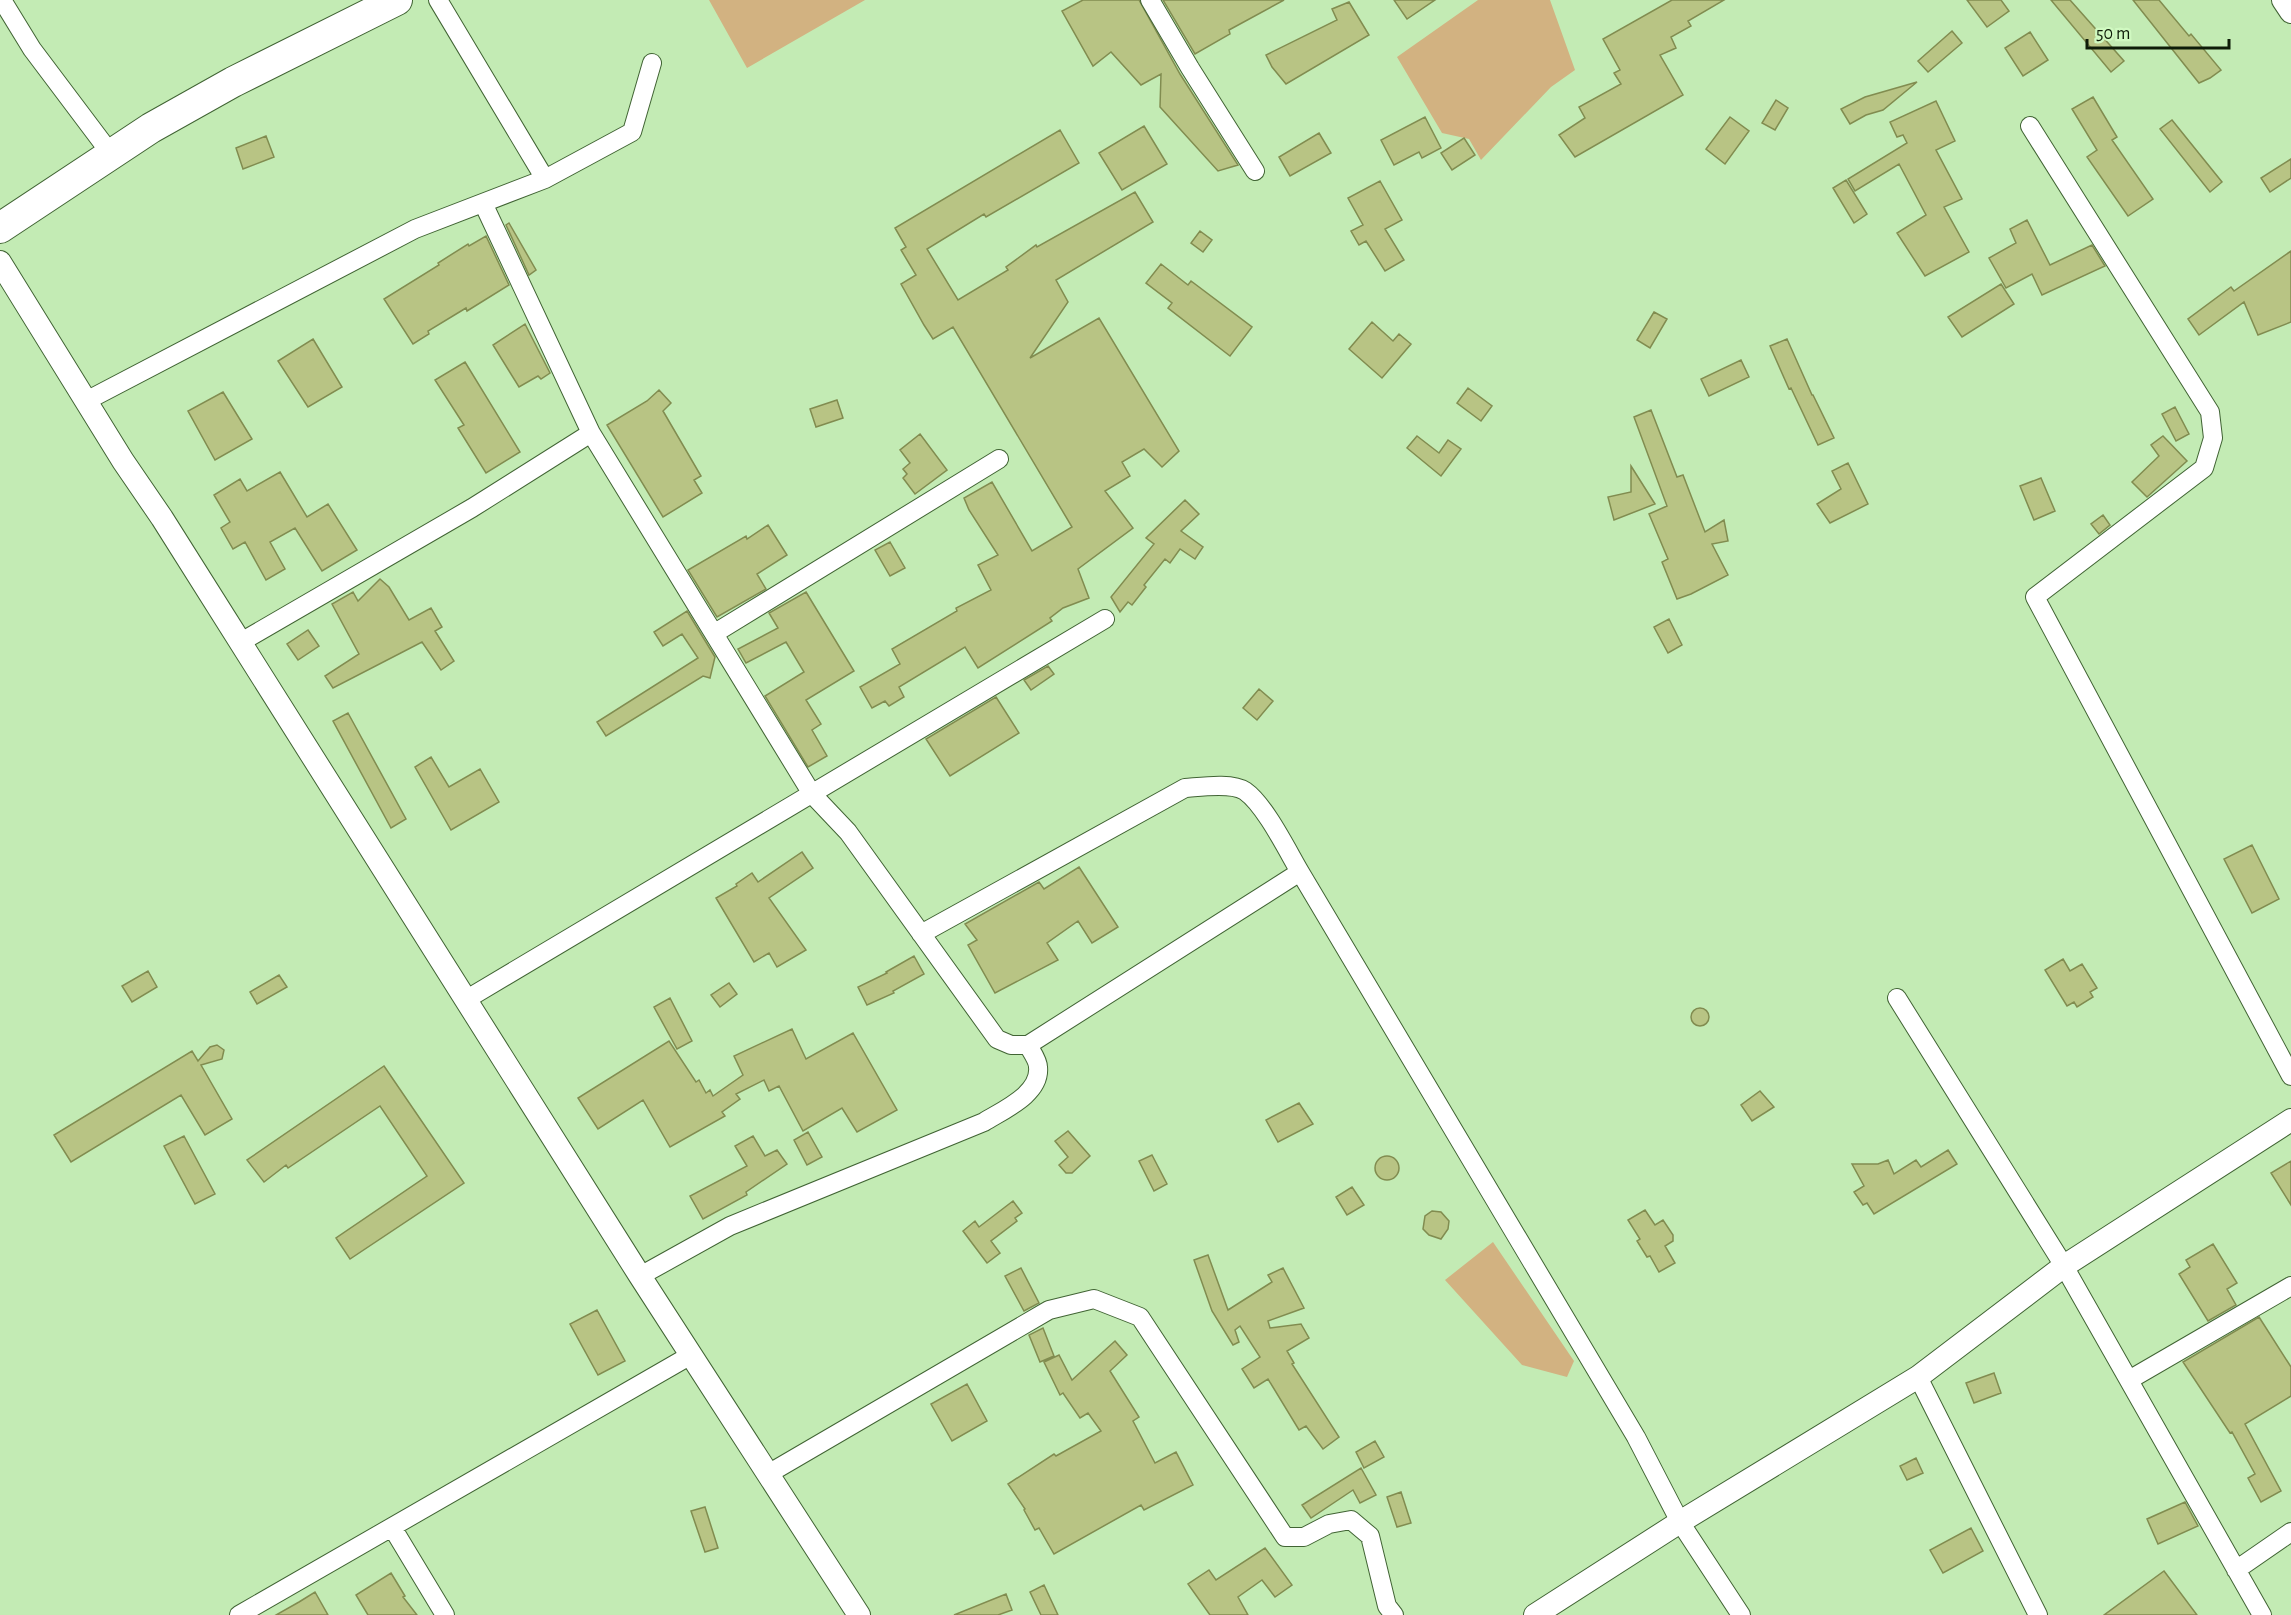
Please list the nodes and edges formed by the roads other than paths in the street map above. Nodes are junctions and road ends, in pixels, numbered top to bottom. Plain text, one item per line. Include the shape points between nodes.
1 (2, 0) edge
2 (398, 0) edge
3 (438, 0) edge
4 (1150, 0) edge
5 (2283, 0) edge
6 (2291, 12) edge
7 (652, 63) dead end
8 (2030, 126) dead end
9 (111, 154) junction
10 (1255, 171) dead end
11 (545, 179) junction
12 (483, 203) junction
13 (0, 228) edge
14 (0, 262) edge
15 (87, 401) junction
16 (591, 433) junction
17 (999, 459) dead end
18 (1105, 619) dead end
19 (715, 633) junction
20 (241, 642) junction
21 (812, 794) junction
22 (1300, 872) junction
23 (921, 934) junction
24 (1897, 998) dead end
25 (467, 999) junction
26 (1028, 1045) junction
27 (2291, 1076) edge
28 (2291, 1120) edge
29 (2064, 1266) junction
30 (640, 1275) junction
31 (2291, 1286) edge
32 (691, 1355) junction
33 (1918, 1377) junction
34 (2129, 1380) junction
35 (768, 1474) junction
36 (1680, 1522) junction
37 (392, 1527) junction
38 (2291, 1532) edge
39 (2236, 1570) junction
40 (857, 1614) edge
41 (239, 1615) edge
42 (445, 1615) edge
43 (1394, 1615) edge
44 (1535, 1615) edge
45 (1741, 1615) edge
46 (2038, 1615) edge
47 (2262, 1615) edge

1 - 9 street via 32,49
2 - 9 highway via 233,82
3 - 11 street
4 - 10 street
5 - 6 street
7 - 11 street via 632,132
8 - 27 street via 2210,412 2213,438 2204,468 2035,597
9 - 13 highway
11 - 12 street
12 - 15 street via 415,229
12 - 16 street
14 - 15 street
15 - 20 street
16 - 19 street
16 - 20 street via 472,508
17 - 19 street
18 - 21 street
19 - 21 street
20 - 25 street
21 - 23 street via 848,832
21 - 25 street
22 - 23 street via 1263,811 1244,789 1218,785 1185,788
22 - 26 street
22 - 36 street via 1636,1437
23 - 26 street via 997,1039 1011,1045
24 - 29 street
25 - 30 street
26 - 30 street via 1038,1066 1036,1083 1019,1100 984,1122 730,1226
28 - 29 street
29 - 33 street
29 - 34 street
30 - 32 street
31 - 34 street
32 - 35 street
32 - 37 street
33 - 36 street
33 - 46 street
34 - 39 street
35 - 40 street
35 - 43 street via 1049,1310 1094,1299 1140,1317 1285,1537 1304,1537 1329,1524 1350,1520 1370,1536 1387,1606
36 - 44 street
36 - 45 street
37 - 41 street
37 - 42 street
38 - 39 street
39 - 47 street

